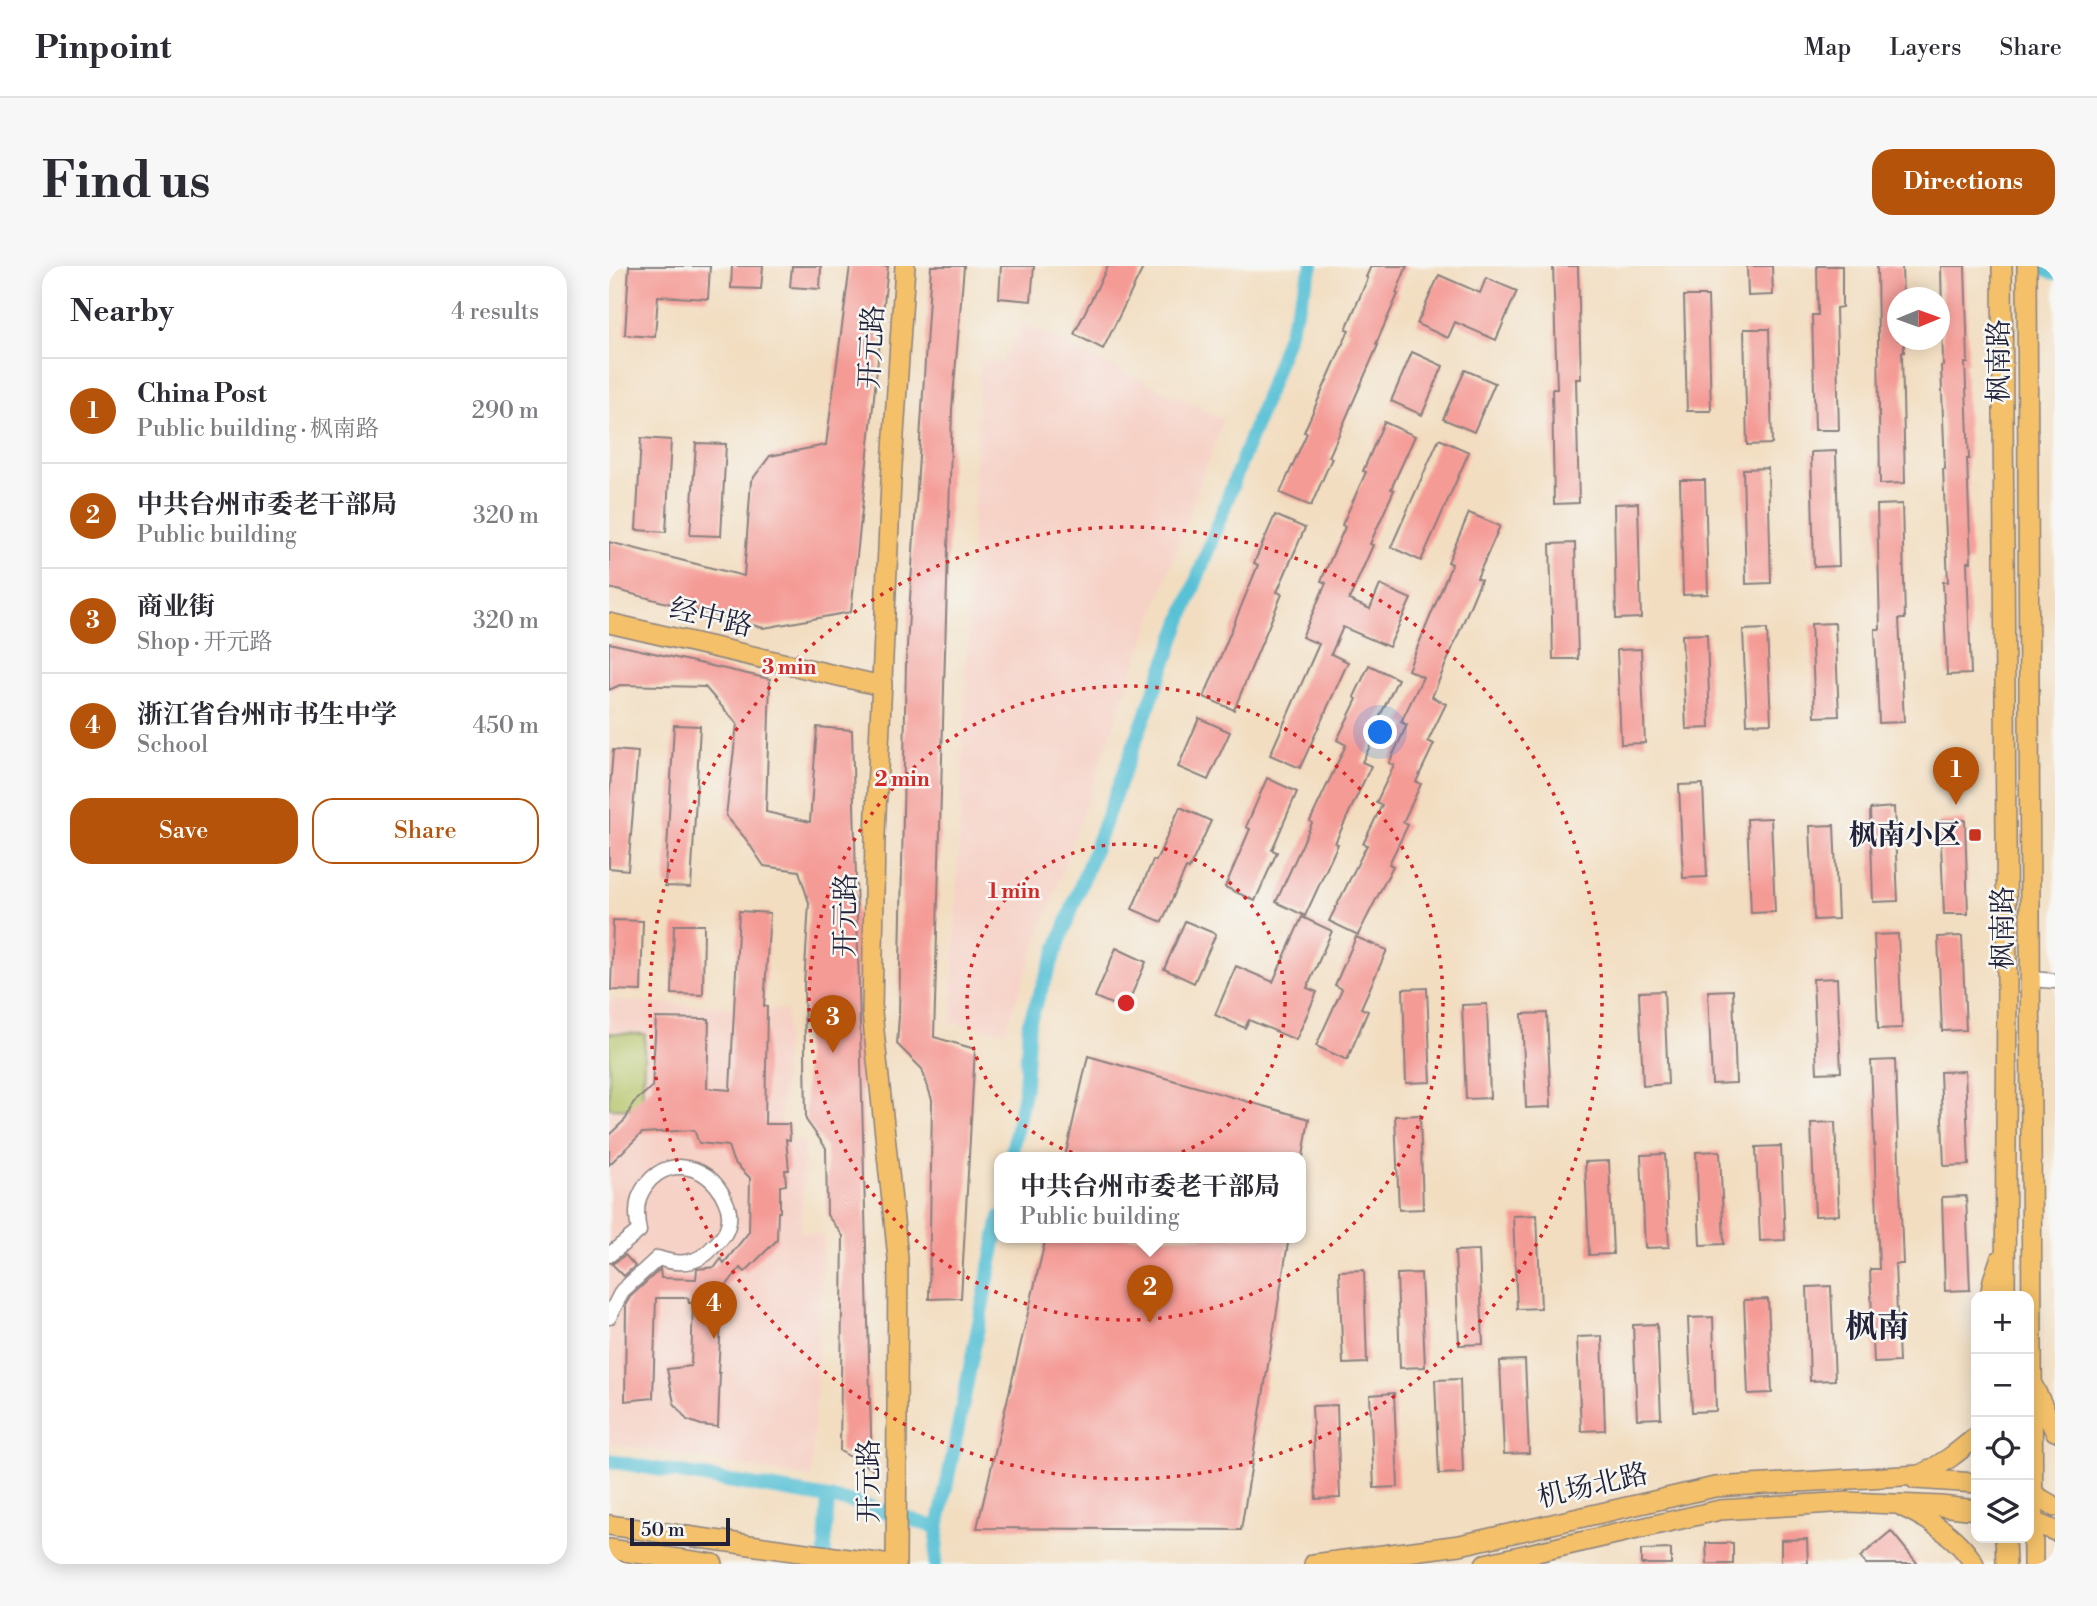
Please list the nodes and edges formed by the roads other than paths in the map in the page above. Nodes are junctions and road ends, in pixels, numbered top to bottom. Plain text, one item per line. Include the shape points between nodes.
1 (905, 266) edge
2 (2027, 266) edge
3 (2001, 274) edge
4 (609, 623) edge
5 (882, 686) junction
6 (2031, 979) junction
7 (2055, 981) edge
8 (2006, 1243) junction
9 (609, 1255) edge
10 (1991, 1291) edge
11 (2005, 1291) edge
12 (609, 1317) edge
13 (2031, 1354) edge
14 (2034, 1387) edge
15 (2031, 1417) edge
16 (2055, 1432) edge
17 (1971, 1441) edge
18 (1886, 1478) junction
19 (2030, 1480) edge
20 (1971, 1483) edge
21 (2034, 1494) edge
22 (1896, 1504) junction
23 (2055, 1507) edge
24 (1971, 1509) edge
25 (2034, 1523) edge
26 (609, 1525) edge
27 (2055, 1531) edge
28 (2005, 1543) edge
29 (2032, 1543) edge
30 (609, 1549) edge
31 (896, 1554) edge
32 (1538, 1558) edge
33 (713, 1564) edge
34 (884, 1564) edge
35 (1314, 1564) edge
36 (1485, 1564) edge
37 (1974, 1564) edge
38 (2006, 1564) edge
39 (2033, 1564) edge

1 - 5 main road, 开元路
2 - 6 main road, 枫南路
3 - 8 main road, 枫南路
4 - 5 main road, 经中路
5 - 31 main road, 开元路 via 872,1012 898,1258
6 - 7 street
6 - 13 main road, 枫南路
8 - 10 main road
8 - 11 main road, 枫南路
9 - 12 street via 639,1231 639,1199 655,1174 694,1168 722,1191 730,1211 726,1231 709,1251 690,1263 658,1258 622,1291
14 - 16 main road
15 - 19 main road, 枫南路
17 - 18 main road via 1920,1475
18 - 20 main road
18 - 35 main road, 机场北路 via 1715,1487 1460,1545
21 - 23 main road
22 - 24 main road, 机场北路
22 - 32 main road, 机场北路 via 1848,1502 1720,1510
22 - 37 main road via 1939,1527
25 - 27 main road
26 - 34 main road
28 - 38 main road
29 - 39 main road, 枫南路
30 - 33 main road
32 - 36 main road, 机场北路

